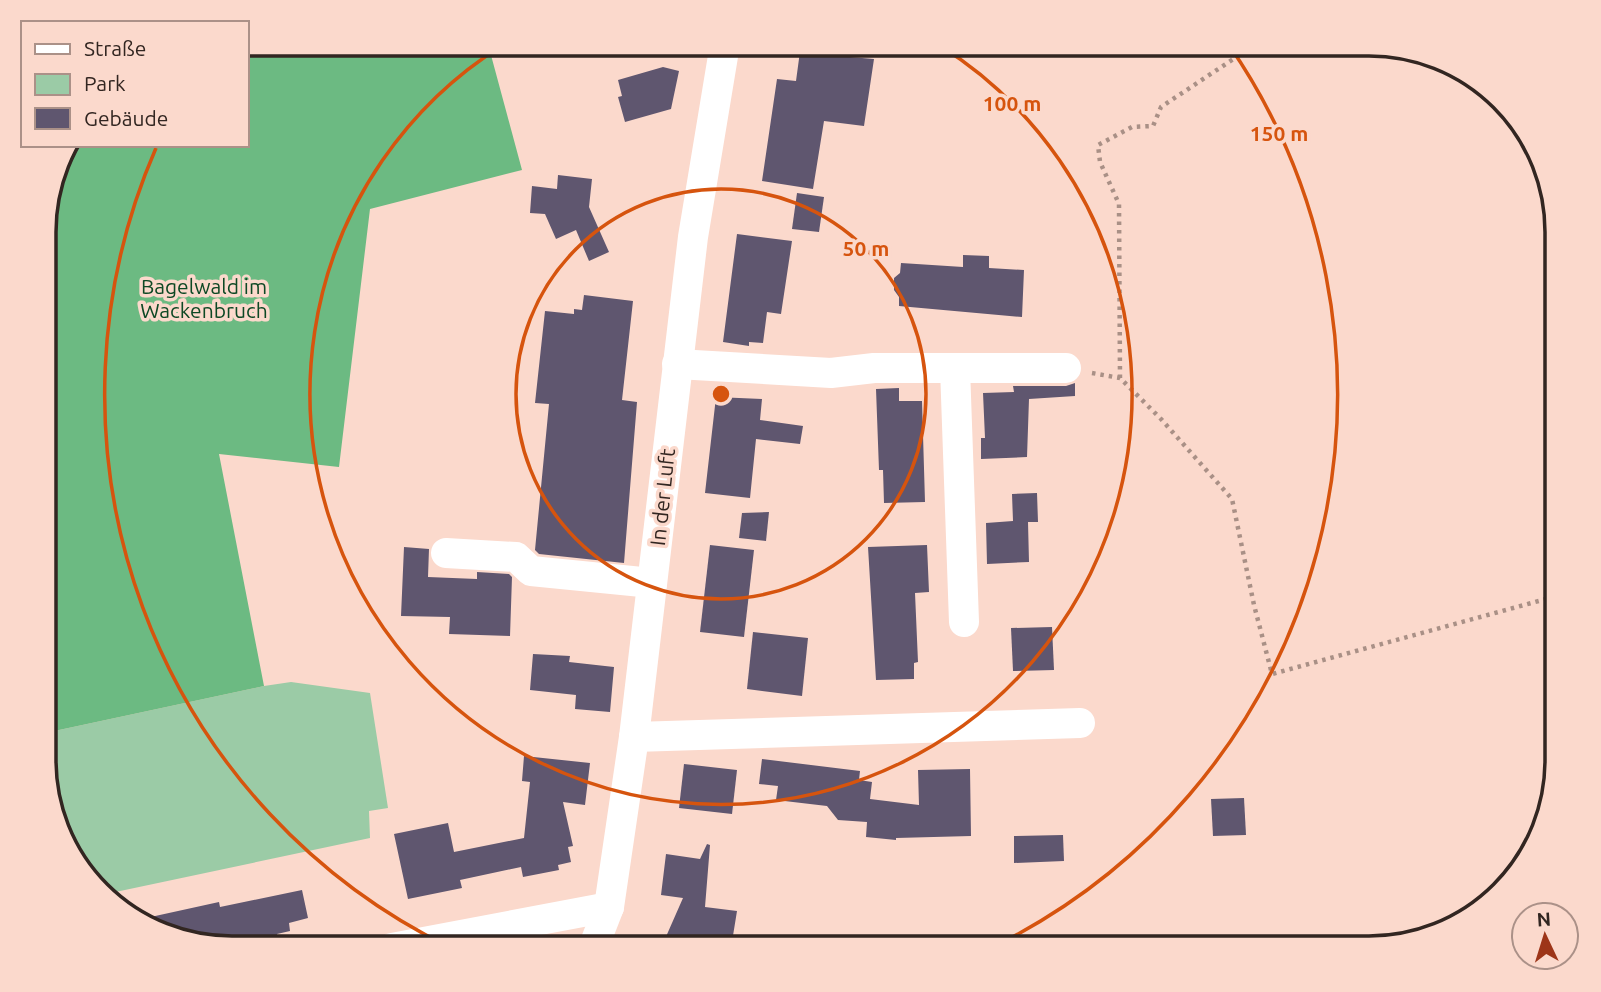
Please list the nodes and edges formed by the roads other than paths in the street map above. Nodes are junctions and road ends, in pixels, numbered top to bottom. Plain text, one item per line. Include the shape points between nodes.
1 (723, 56) edge
2 (677, 364) junction
3 (956, 368) junction
4 (1066, 368) road end
5 (446, 553) dead end
6 (652, 583) junction
7 (964, 622) dead end
8 (1080, 723) dead end
9 (634, 737) junction
10 (609, 907) junction
11 (456, 936) edge
12 (598, 936) edge

1 - 2 street, In der Luft
2 - 3 street via 831,373
2 - 6 street, In der Luft
3 - 4 street
3 - 7 street
5 - 6 street via 516,557 531,571
6 - 9 street, In der Luft
8 - 9 street
9 - 10 street, In der Luft
10 - 11 street
10 - 12 street, In der Luft

